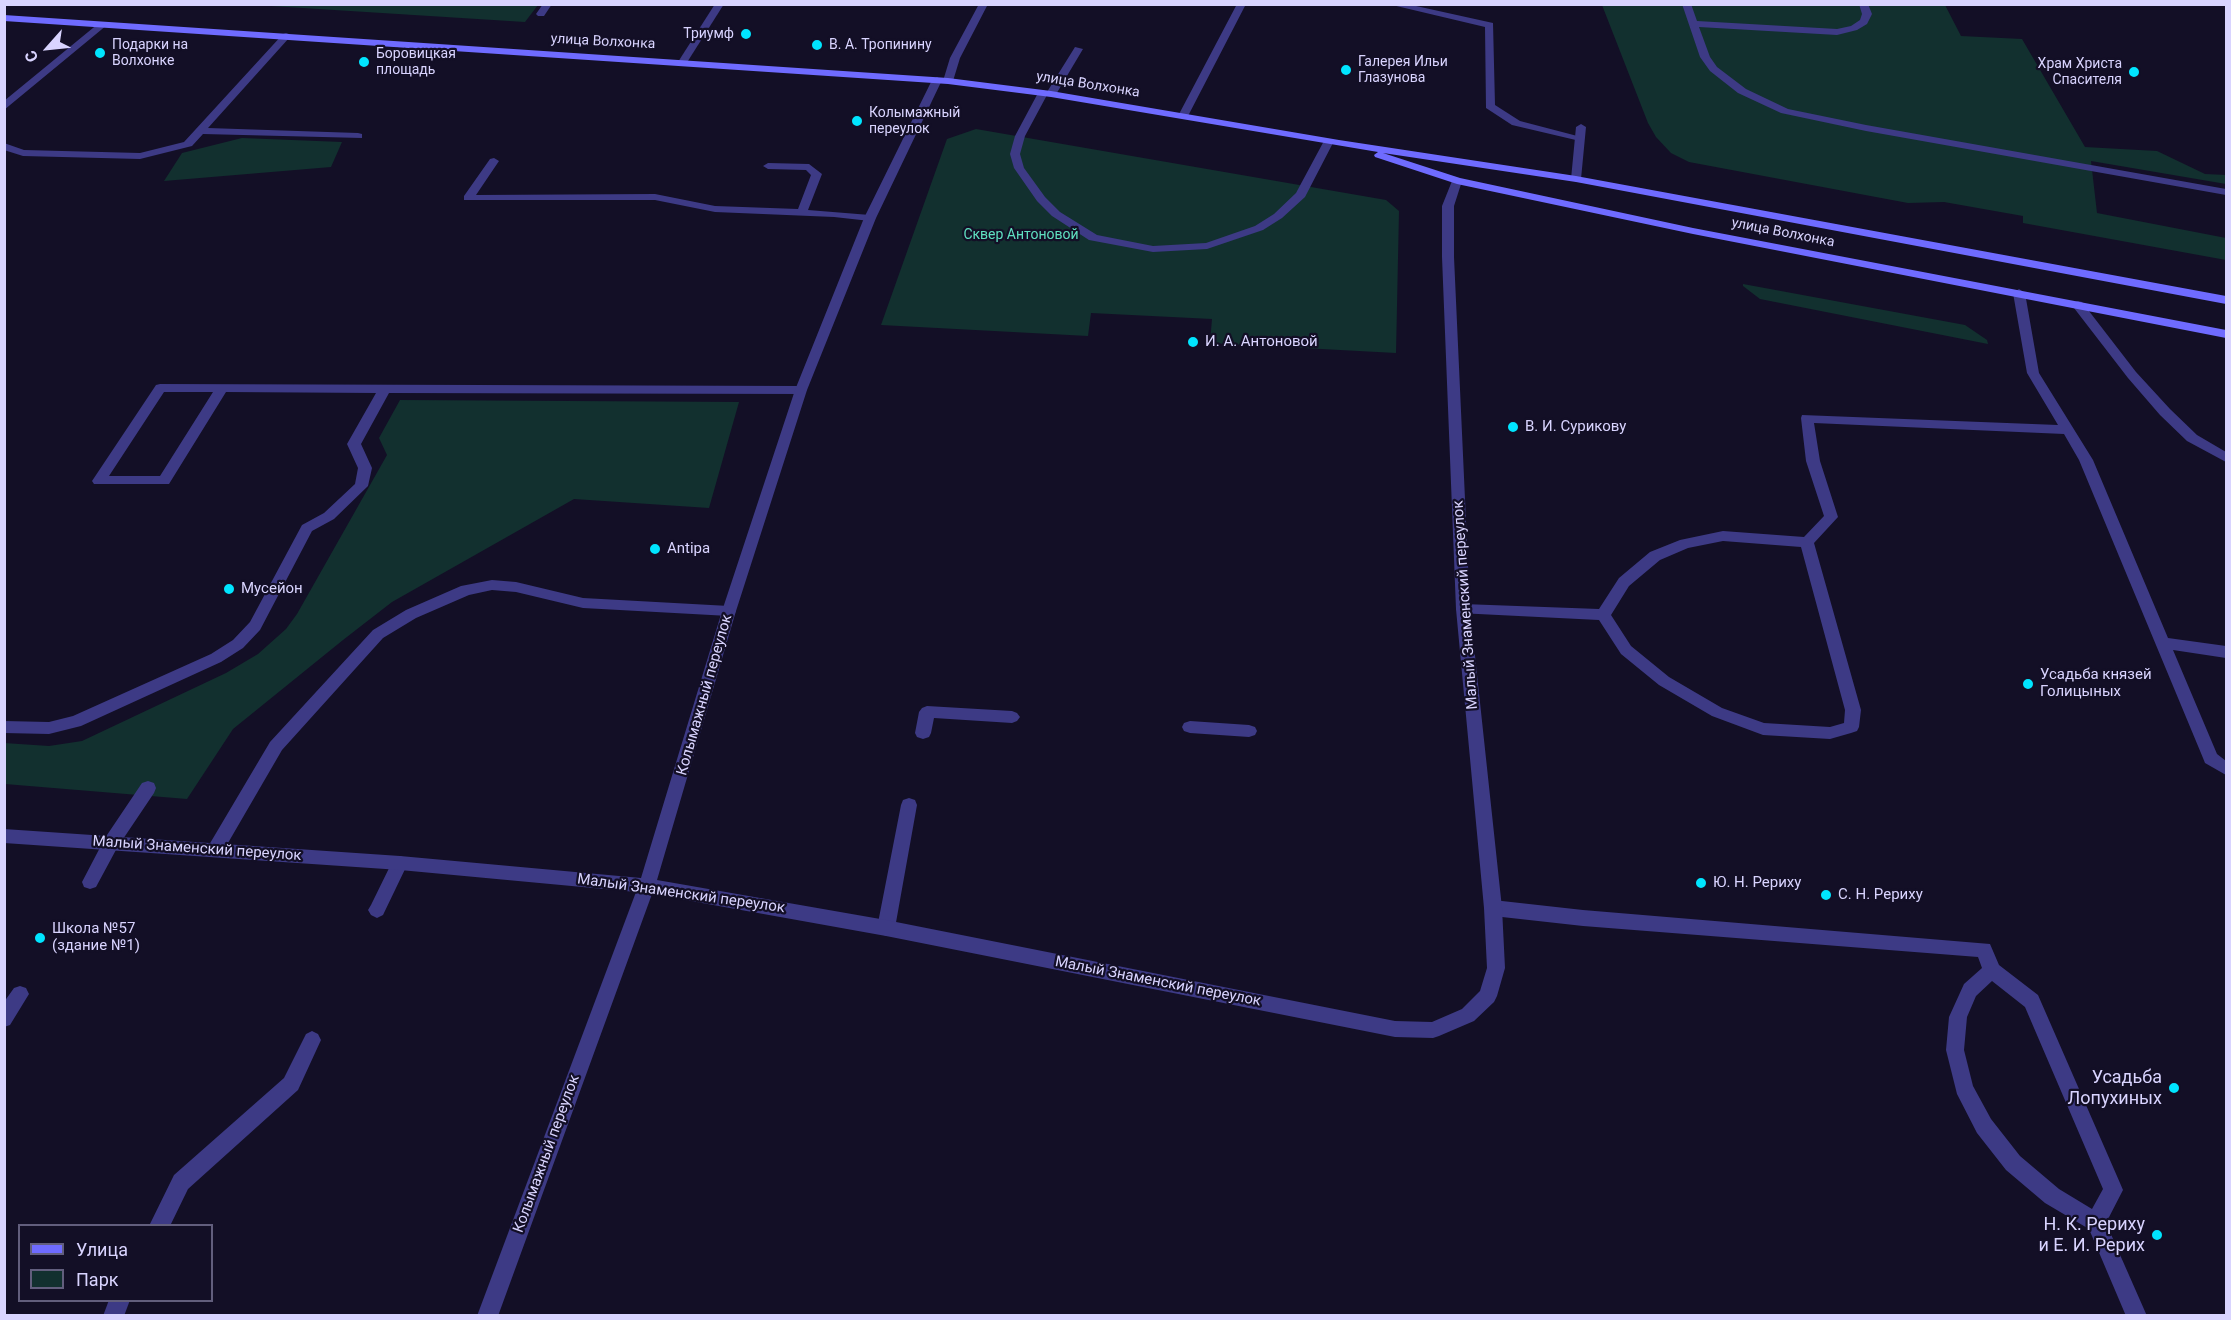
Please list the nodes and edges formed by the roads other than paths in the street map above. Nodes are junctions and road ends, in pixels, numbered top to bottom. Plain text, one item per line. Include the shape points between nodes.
1 (549, 4) edge
2 (720, 4) edge
3 (984, 4) edge
4 (1242, 4) edge
5 (1392, 4) edge
6 (1686, 4) edge
7 (1863, 4) edge
8 (541, 14) dead end
9 (4, 18) edge
10 (1692, 24) junction
11 (102, 25) junction
12 (286, 36) junction
13 (1078, 49) dead end
14 (683, 62) junction
15 (942, 81) junction
16 (1047, 93) junction
17 (4, 107) edge
18 (1183, 116) junction
19 (200, 131) junction
20 (358, 136) dead end
21 (1334, 142) junction
22 (4, 146) edge
23 (494, 161) dead end
24 (768, 166) dead end
25 (1576, 179) junction
26 (1457, 181) junction
27 (2226, 192) edge
28 (802, 212) junction
29 (870, 218) junction
30 (2019, 294) junction
31 (2226, 300) edge
32 (2078, 305) junction
33 (2226, 334) edge
34 (222, 388) junction
35 (385, 388) junction
36 (801, 390) junction
37 (2068, 430) junction
38 (2226, 459) edge
39 (1807, 542) junction
40 (1463, 609) junction
41 (729, 611) junction
42 (1603, 615) junction
43 (2163, 643) junction
44 (2226, 652) edge
45 (1012, 717) dead end
46 (4, 727) edge
47 (1190, 727) dead end
48 (1249, 730) dead end
49 (923, 733) dead end
50 (2226, 769) edge
51 (148, 788) dead end
52 (909, 805) dead end
53 (4, 836) edge
54 (111, 843) junction
55 (216, 850) junction
56 (400, 862) junction
57 (90, 882) dead end
58 (647, 886) junction
59 (1493, 908) junction
60 (377, 910) dead end
61 (886, 928) junction
62 (1992, 970) junction
63 (20, 994) dead end
64 (4, 1019) edge
65 (312, 1040) dead end
66 (2096, 1222) junction
67 (160, 1224) edge
68 (119, 1302) edge
69 (112, 1316) edge
70 (487, 1316) edge
71 (2137, 1316) edge

1 - 8 street
2 - 14 street
3 - 15 street, Колымажный переулок
4 - 18 street
5 - 25 street via 1490,25 1490,106 1516,123 1580,133
6 - 10 street
7 - 10 street via 1867,14 1864,22 1837,32
9 - 11 main road, улица Волхонка
10 - 27 street via 1705,57 1720,75 1742,91 1785,111
11 - 12 main road, улица Волхонка
11 - 17 street
12 - 14 main road, улица Волхонка
12 - 19 street
13 - 16 street
14 - 15 main road, улица Волхонка
15 - 16 main road, улица Волхонка
15 - 29 street, Колымажный переулок
16 - 18 main road, улица Волхонка
16 - 21 street via 1020,136 1015,154 1019,168 1056,214 1093,237 1128,246 1207,246 1259,228 1301,195
18 - 21 main road, улица Волхонка
19 - 20 street
19 - 22 street via 188,144 140,156 23,153
21 - 25 main road, улица Волхонка
21 - 26 main road, улица Волхонка
23 - 28 street via 468,198 655,197 715,209
24 - 28 street via 809,167 817,174
25 - 31 main road, улица Волхонка
26 - 30 main road, улица Волхонка
26 - 40 street, Малый Знаменский переулок via 1448,206 1448,257
28 - 29 street
29 - 36 street, Колымажный переулок
30 - 32 main road, улица Волхонка
30 - 37 street via 2033,374
32 - 33 main road, улица Волхонка
32 - 38 street via 2165,412 2192,438
34 - 34 street via 160,388 99,481 164,481
34 - 35 street
35 - 36 street
35 - 46 street via 354,444 365,468 361,486 329,516 307,528 255,626 238,644 206,663 76,722 50,728
36 - 41 street, Колымажный переулок
37 - 39 street via 1807,418 1813,461 1831,517
37 - 43 street via 2086,460
39 - 42 street via 1723,536 1684,544 1655,556 1624,582
39 - 42 street via 1853,710 1851,727 1830,733 1763,729 1717,712 1664,681 1626,650
40 - 42 street
40 - 59 street, Малый Знаменский переулок
41 - 55 street via 583,603 492,585 466,590 411,614 378,634 276,746
41 - 58 street, Колымажный переулок
43 - 44 street
43 - 50 street via 2211,759
45 - 49 street via 927,712
47 - 48 street
51 - 54 street
52 - 61 street
53 - 54 street, Малый Знаменский переулок
54 - 55 street, Малый Знаменский переулок
54 - 57 street
55 - 56 street, Малый Знаменский переулок
56 - 58 street, Малый Знаменский переулок
56 - 60 street
58 - 61 street, Малый Знаменский переулок
58 - 70 street, Колымажный переулок
59 - 61 street, Малый Знаменский переулок via 1496,968 1488,996 1468,1015 1433,1030 1395,1029
59 - 62 street via 1984,950
62 - 66 street via 2032,1001 2113,1190
62 - 66 street via 1970,990 1958,1017 1955,1050 1964,1088 1984,1126 2013,1163 2052,1196
63 - 64 street
65 - 67 street via 291,1084 181,1182
66 - 71 street
68 - 69 street

